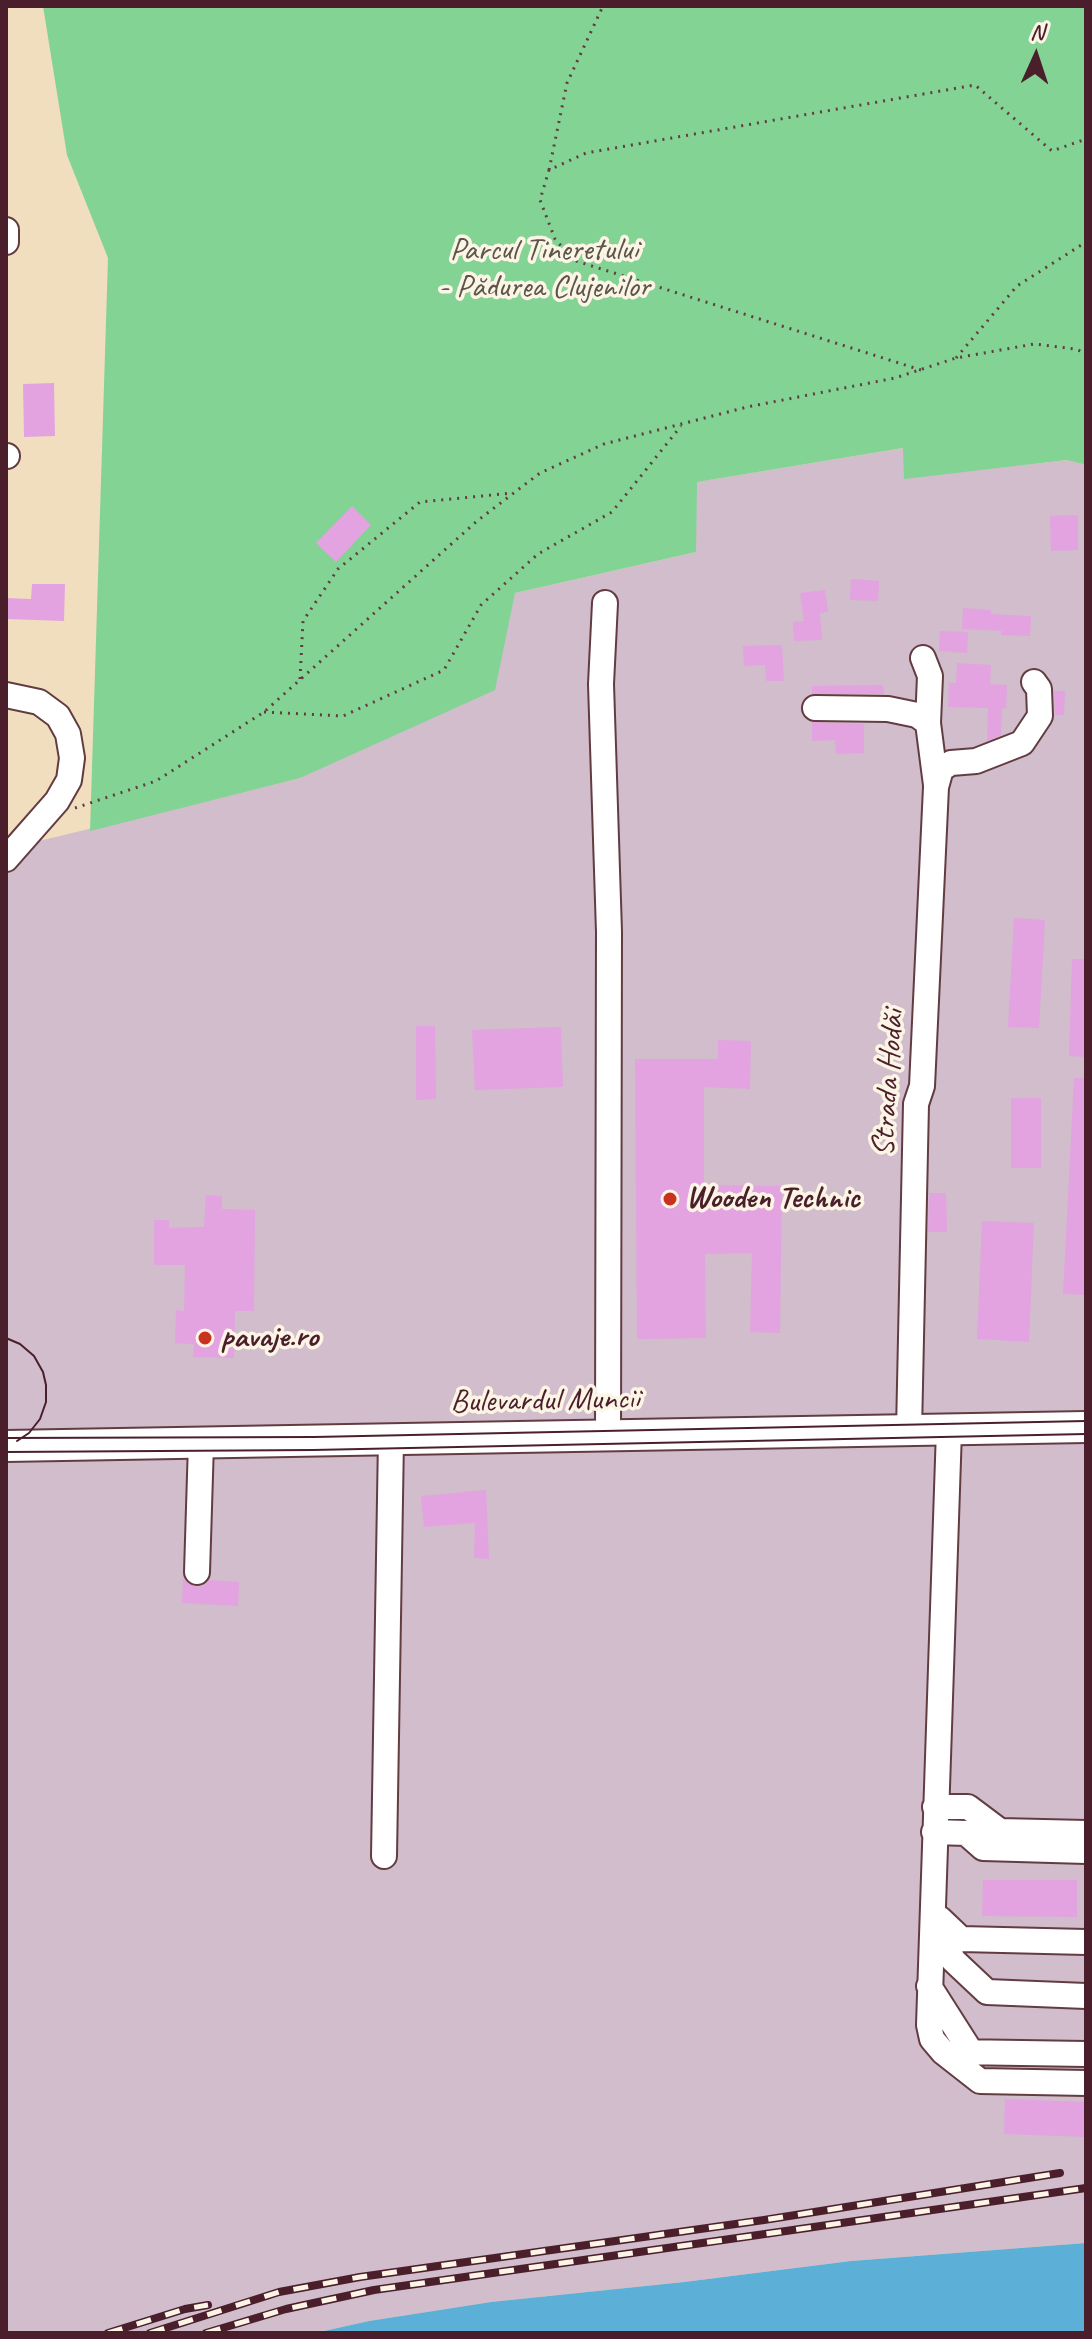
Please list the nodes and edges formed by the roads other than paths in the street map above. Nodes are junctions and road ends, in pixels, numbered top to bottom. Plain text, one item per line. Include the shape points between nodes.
1 (6, 230) edge
2 (6, 242) edge
3 (605, 603) dead end
4 (923, 658) dead end
5 (1034, 682) dead end
6 (6, 695) edge
7 (815, 708) dead end
8 (928, 723) junction
9 (936, 787) junction
10 (6, 859) edge
11 (1086, 1427) edge
12 (949, 1430) junction
13 (909, 1431) junction
14 (608, 1436) junction
15 (391, 1439) junction
16 (201, 1443) junction
17 (6, 1446) edge
18 (197, 1572) dead end
19 (935, 1807) junction
20 (934, 1832) junction
21 (1086, 1833) edge
22 (1086, 1851) edge
23 (384, 1856) dead end
24 (932, 1912) junction
25 (1086, 1942) edge
26 (930, 1988) junction
27 (1086, 1996) edge
28 (943, 2052) junction
29 (971, 2052) junction
30 (1086, 2054) edge
31 (1086, 2083) edge

1 - 2 street
3 - 14 street via 601,684 609,932
4 - 8 street, Strada Hodăi via 930,676
5 - 9 street via 1040,716 1022,743 976,761 951,763 941,769
6 - 10 street via 39,702 58,716 72,758 69,780
7 - 8 street via 888,709
8 - 9 street, Strada Hodăi
9 - 13 street, Strada Hodăi via 922,1086 916,1104
11 - 12 main road, Bulevardul Muncii
12 - 13 main road, Bulevardul Muncii
12 - 19 street
13 - 14 main road, Bulevardul Muncii
14 - 15 main road, Bulevardul Muncii
15 - 16 main road, Bulevardul Muncii
15 - 23 street
16 - 17 main road, Bulevardul Muncii
16 - 18 street
19 - 20 street
19 - 21 street via 968,1807 1000,1831
20 - 22 street via 966,1833 983,1848
20 - 24 street
20 - 26 street via 919,1850 916,1962
24 - 25 street via 961,1939
24 - 26 street
24 - 27 street via 953,1960 987,1992
26 - 28 street via 929,2025
26 - 29 street
28 - 29 street
28 - 31 street via 980,2081
29 - 30 street

